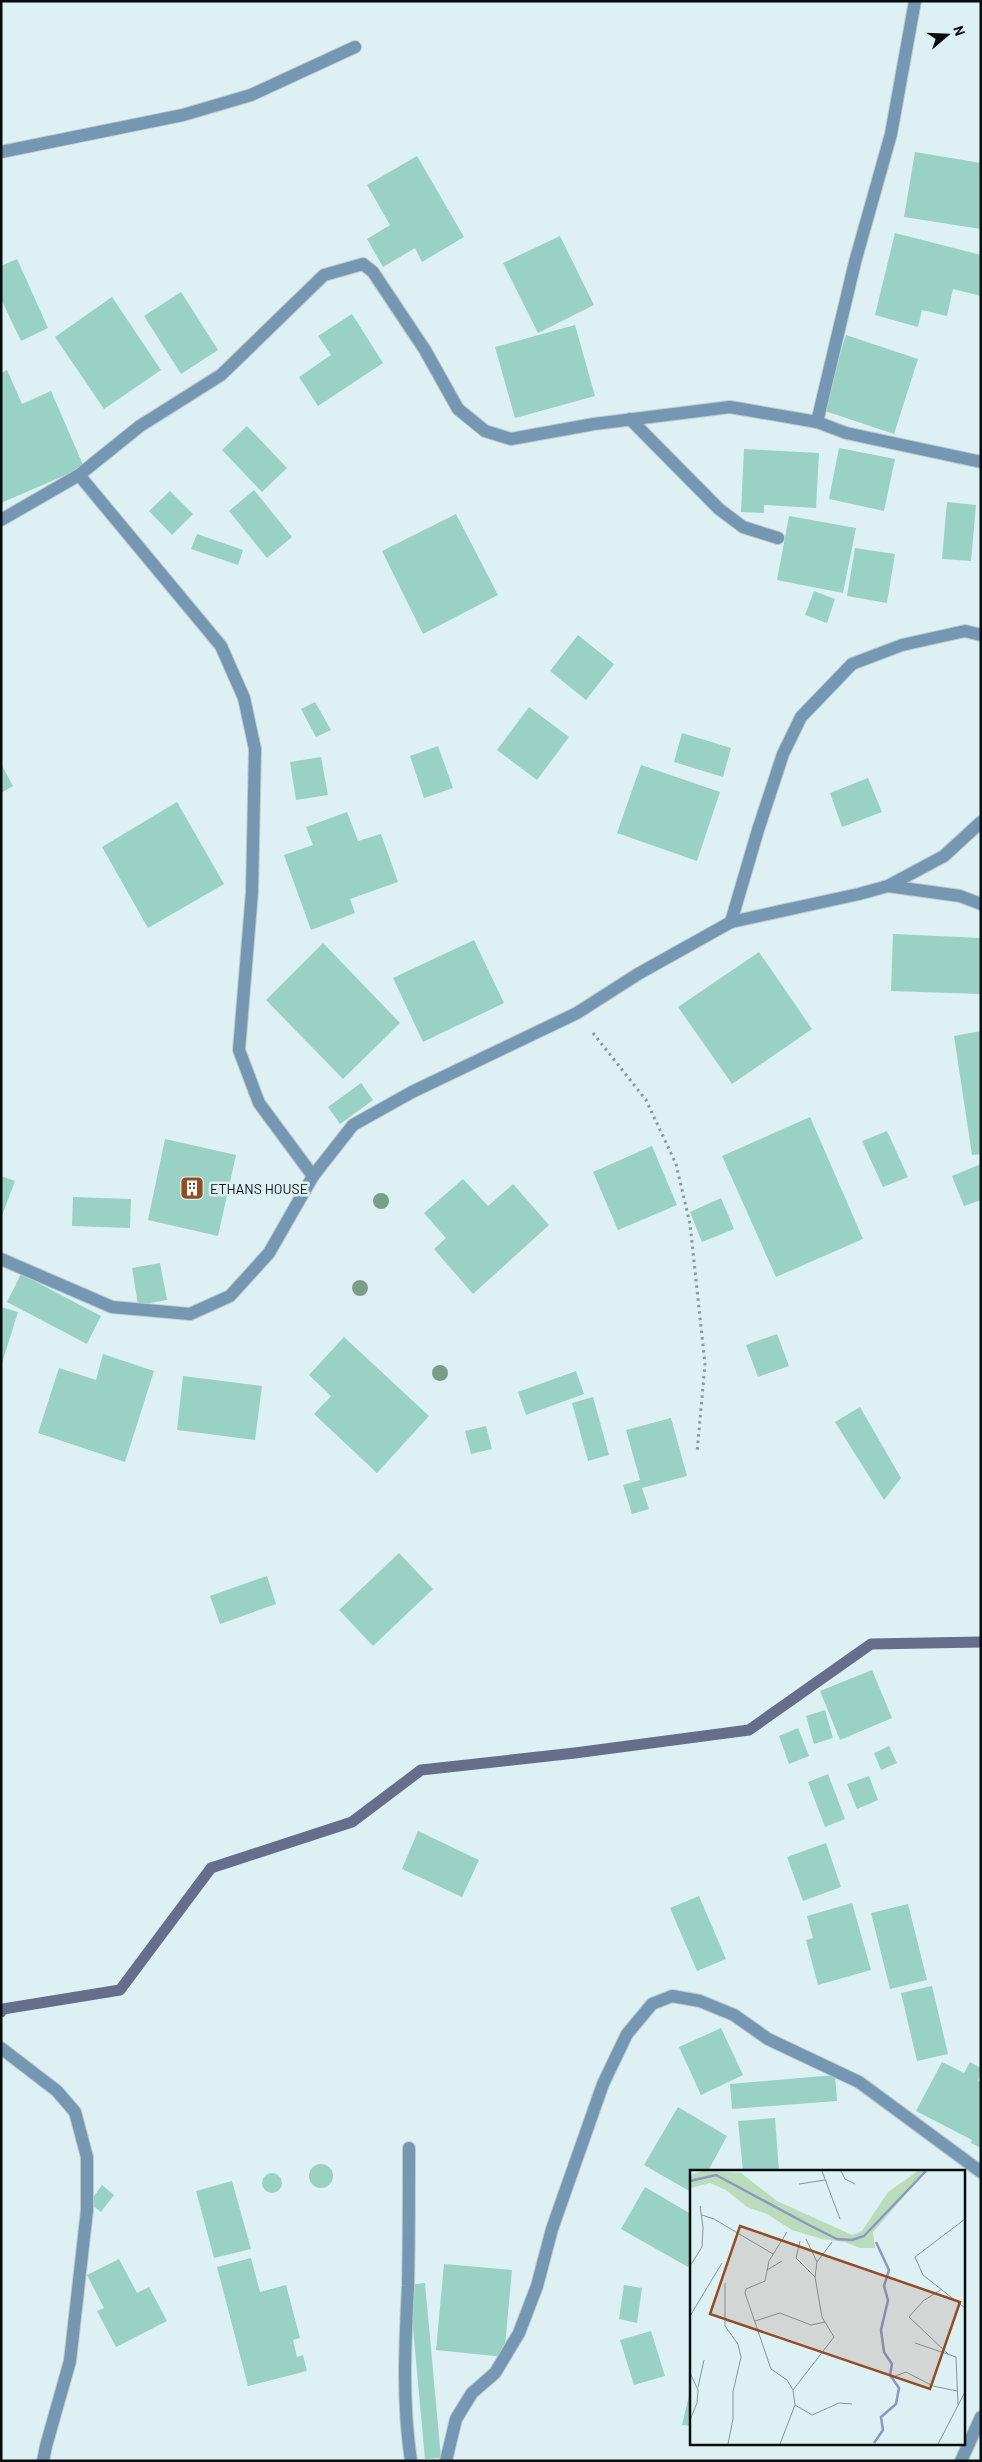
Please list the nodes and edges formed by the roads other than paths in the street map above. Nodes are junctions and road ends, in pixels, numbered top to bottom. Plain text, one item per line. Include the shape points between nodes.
1 (915, 1) edge
2 (355, 47) dead end
3 (1, 152) edge
4 (630, 419) junction
5 (817, 422) junction
6 (981, 462) edge
7 (79, 475) junction
8 (1, 520) edge
9 (778, 538) dead end
10 (981, 634) edge
11 (981, 822) edge
12 (888, 886) junction
13 (981, 904) edge
14 (732, 922) junction
15 (313, 1176) junction
16 (1, 1259) edge
17 (1, 2048) edge
18 (409, 2148) dead end
19 (981, 2172) edge
20 (981, 2417) edge
21 (43, 2461) edge
22 (411, 2461) edge
23 (446, 2461) edge
24 (961, 2461) edge

1 - 5 street via 891,134 855,262
2 - 3 street via 251,95 173,117
4 - 5 street via 730,407
4 - 7 street via 512,439 485,431 458,409 399,311 373,272 363,264 324,275 221,375 140,426
4 - 9 street via 719,509 743,527
5 - 6 street via 846,433
7 - 8 street
7 - 15 street via 221,646 244,698 255,749 252,892 239,1050 259,1103
10 - 14 street via 965,630 902,645 852,664 801,717 783,754 767,801
11 - 12 street via 944,856
12 - 13 street via 960,896
12 - 14 street
14 - 15 street via 638,974 577,1013 412,1092 353,1126
15 - 16 street via 268,1253 237,1289 230,1296 190,1314 112,1306
17 - 21 street via 57,2091 75,2112 87,2157 87,2210 70,2361
18 - 22 street via 404,2363
19 - 23 street via 859,2082 768,2039 734,2015 700,2001 672,1996 652,2004 627,2034 603,2084 519,2333 495,2373 472,2393 456,2419
20 - 24 street

